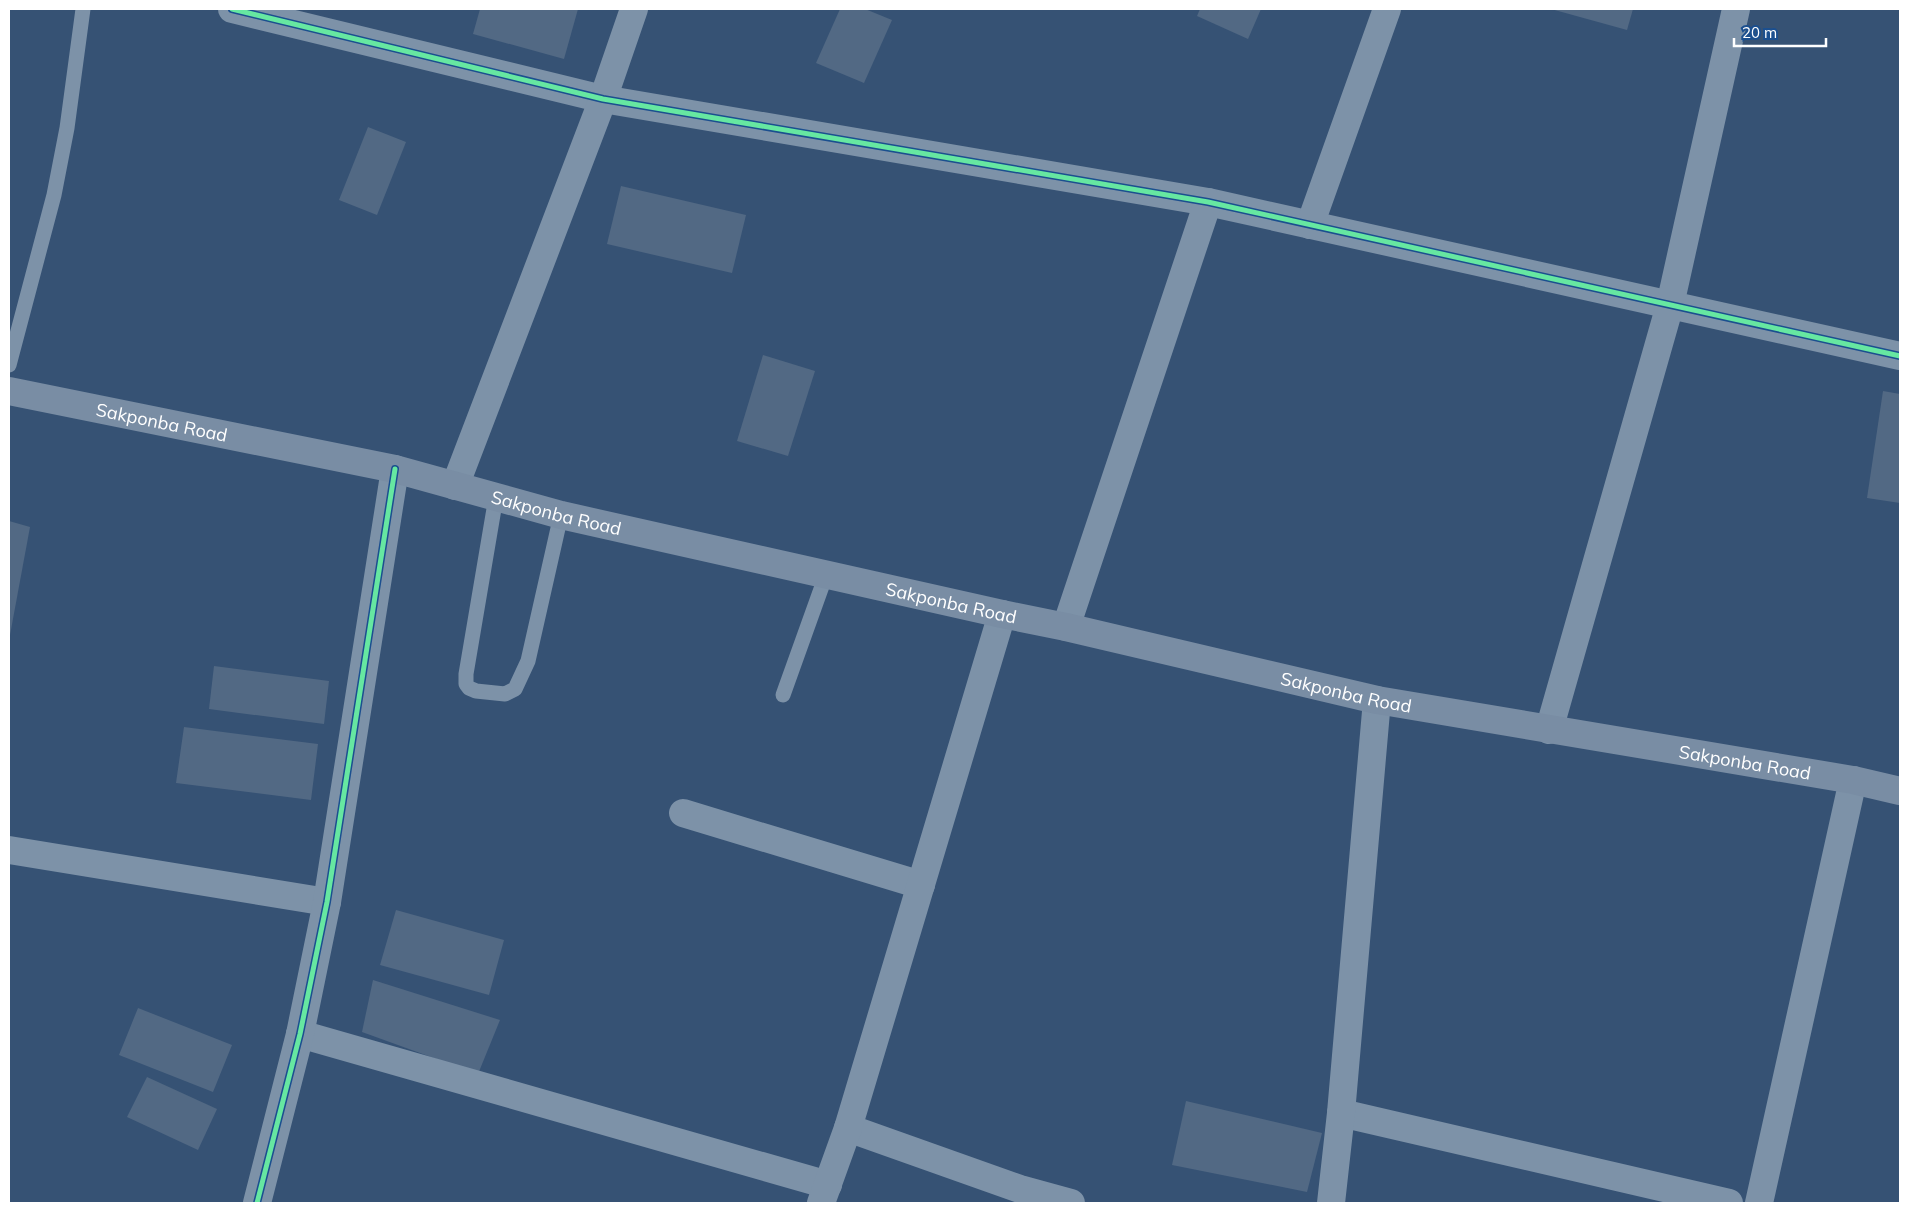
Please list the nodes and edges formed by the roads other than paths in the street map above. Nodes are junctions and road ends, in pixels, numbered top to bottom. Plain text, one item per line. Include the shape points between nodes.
1 (83, 9) edge
2 (232, 9) edge
3 (634, 9) edge
4 (1387, 9) edge
5 (1736, 9) edge
6 (603, 99) junction
7 (1208, 202) junction
8 (1310, 225) junction
9 (1670, 305) junction
10 (1900, 356) edge
11 (9, 365) edge
12 (9, 391) edge
13 (395, 469) junction
14 (455, 486) junction
15 (496, 497) junction
16 (561, 515) junction
17 (826, 575) junction
18 (1002, 614) junction
19 (1066, 627) junction
20 (783, 695) dead end
21 (1377, 700) junction
22 (1549, 730) junction
23 (1853, 780) junction
24 (1900, 791) edge
25 (683, 813) dead end
26 (9, 850) edge
27 (921, 885) junction
28 (327, 902) junction
29 (300, 1034) junction
30 (1341, 1113) junction
31 (848, 1128) junction
32 (825, 1194) edge
33 (257, 1203) edge
34 (1071, 1203) edge
35 (1331, 1203) edge
36 (1729, 1203) edge
37 (1759, 1203) edge

1 - 11 lane via 67,128 54,195
2 - 6 street
3 - 6 street
4 - 8 street
5 - 9 street
6 - 7 street
6 - 14 street
7 - 8 street
7 - 19 street
8 - 9 street
9 - 10 street
9 - 22 street
12 - 13 main road, Sakponba Road
13 - 14 main road, Sakponba Road
13 - 28 street
14 - 15 main road, Sakponba Road
15 - 16 main road, Sakponba Road
15 - 16 lane via 466,674 466,684 476,691 505,694 518,684 528,662
16 - 17 main road, Sakponba Road
17 - 18 main road, Sakponba Road
17 - 20 lane
18 - 19 main road, Sakponba Road
18 - 27 street
19 - 21 main road, Sakponba Road
21 - 22 main road, Sakponba Road
21 - 30 street
22 - 23 main road, Sakponba Road
23 - 24 main road, Sakponba Road
23 - 37 street
25 - 27 street
26 - 28 street
27 - 31 street
28 - 29 street
29 - 32 street
29 - 33 street
30 - 35 street
30 - 36 street
31 - 32 street
31 - 34 street via 1020,1189

